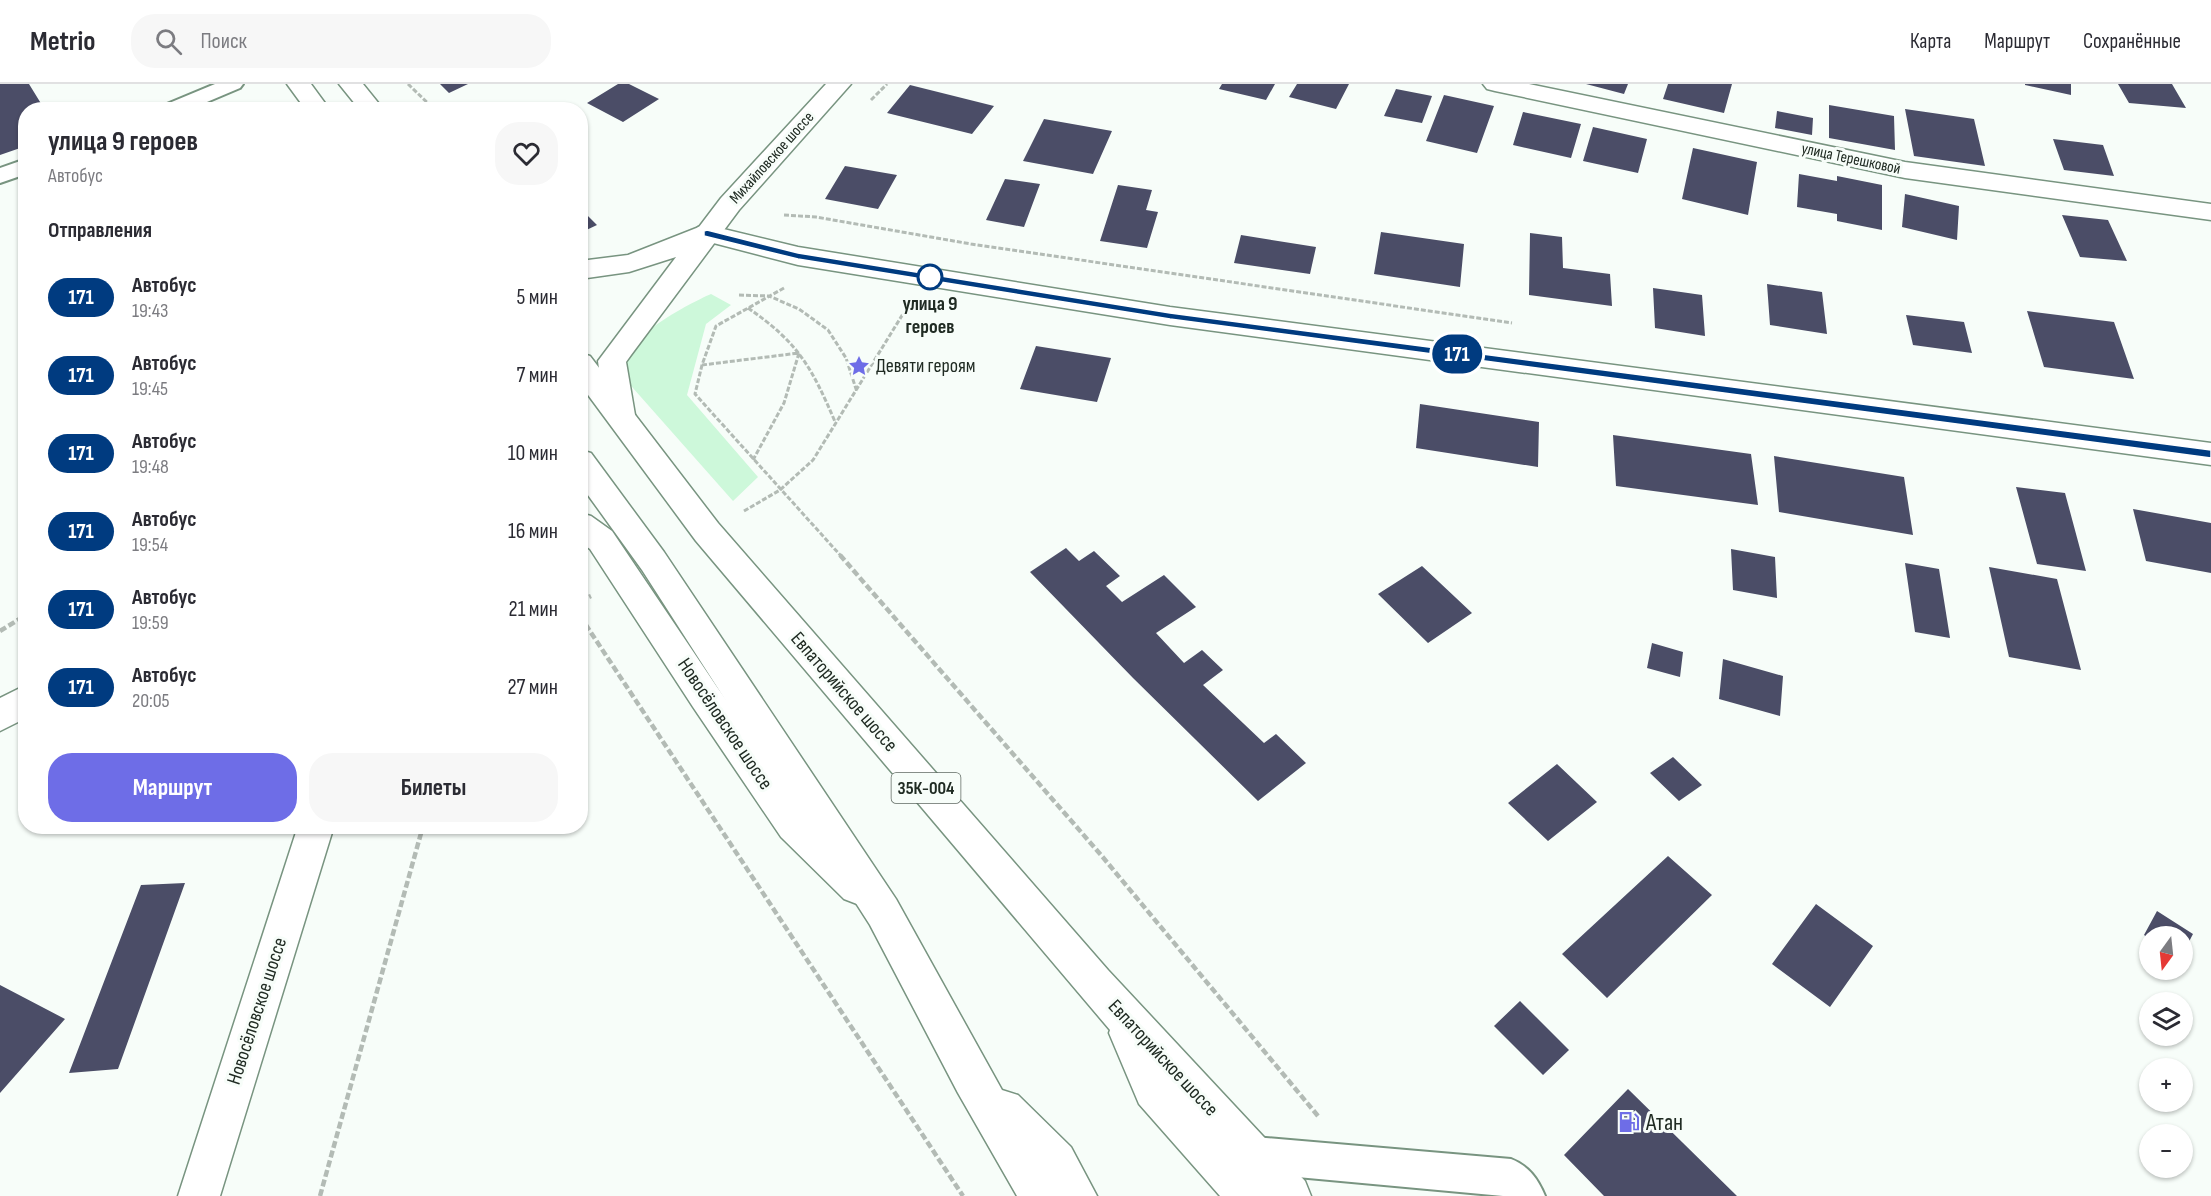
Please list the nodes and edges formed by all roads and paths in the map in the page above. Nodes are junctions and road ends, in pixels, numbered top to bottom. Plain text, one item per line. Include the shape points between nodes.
1 (233, 84) edge
2 (299, 84) edge
3 (351, 84) edge
4 (408, 84) edge
5 (839, 84) edge
6 (1495, 84) edge
7 (189, 102) edge
8 (313, 102) edge
9 (366, 102) edge
10 (427, 102) edge
11 (18, 169) edge
12 (0, 176) edge
13 (2211, 212) edge
14 (816, 217) dead end
15 (707, 233) junction
16 (588, 270) edge
17 (779, 290) dead end
18 (739, 295) dead end
19 (769, 296) junction
20 (748, 308) junction
21 (907, 308) dead end
22 (1515, 323) dead end
23 (799, 353) junction
24 (702, 365) junction
25 (588, 373) edge
26 (857, 393) junction
27 (620, 415) junction
28 (836, 425) junction
29 (2211, 454) edge
30 (753, 460) junction
31 (588, 471) edge
32 (780, 490) junction
33 (744, 511) dead end
34 (588, 531) edge
35 (18, 620) edge
36 (588, 628) edge
37 (0, 631) edge
38 (18, 705) edge
39 (0, 716) edge
40 (313, 834) edge
41 (421, 834) edge
42 (883, 912) junction
43 (1121, 1014) junction
44 (972, 1079) junction
45 (1254, 1155) junction
46 (1357, 1164) junction
47 (199, 1196) edge
48 (320, 1196) edge
49 (963, 1196) edge
50 (1041, 1196) edge
51 (1076, 1196) edge
52 (1249, 1196) edge
53 (1290, 1196) edge
54 (1527, 1196) edge

1 - 7 lane
2 - 8 main road
3 - 9 main road
4 - 10 path
5 - 15 main road, Михайловское шоссе
6 - 13 main road, улица Терешковой via 1905,170
11 - 12 lane
14 - 22 path via 971,244
15 - 16 main road, Михайловское шоссе via 630,265
15 - 27 main road, Михайловское шоссе via 612,361
15 - 29 main road via 798,256 1170,316
17 - 19 path
18 - 19 path
19 - 20 path
19 - 26 path via 799,309 828,330 846,358
20 - 23 path via 779,329
20 - 24 path via 716,326
21 - 26 path
23 - 24 path
23 - 28 path via 819,385
23 - 30 path via 784,403
24 - 30 path via 695,394
25 - 27 main road, Евпаторийское шоссе / 35К-004
26 - 28 path
27 - 43 main road, Евпаторийское шоссе / 35К-004 via 707,532
28 - 32 path via 813,460
30 - 32 path
31 - 42 main road via 652,561
32 - 33 path
32 - 46 path via 896,617 1093,846
34 - 42 main road, Новосёловское шоссе via 601,540 794,825
35 - 37 path
36 - 49 path
38 - 39 main road
40 - 47 main road, Новосёловское шоссе
41 - 48 path
42 - 44 main road
43 - 45 main road, Евпаторийское шоссе / 35К-004
43 - 52 main road via 1153,1090
44 - 50 main road
44 - 51 main road via 1056,1162
45 - 46 lane
45 - 53 main road, Евпаторийское шоссе / 35К-004
46 - 54 lane via 1511,1178

